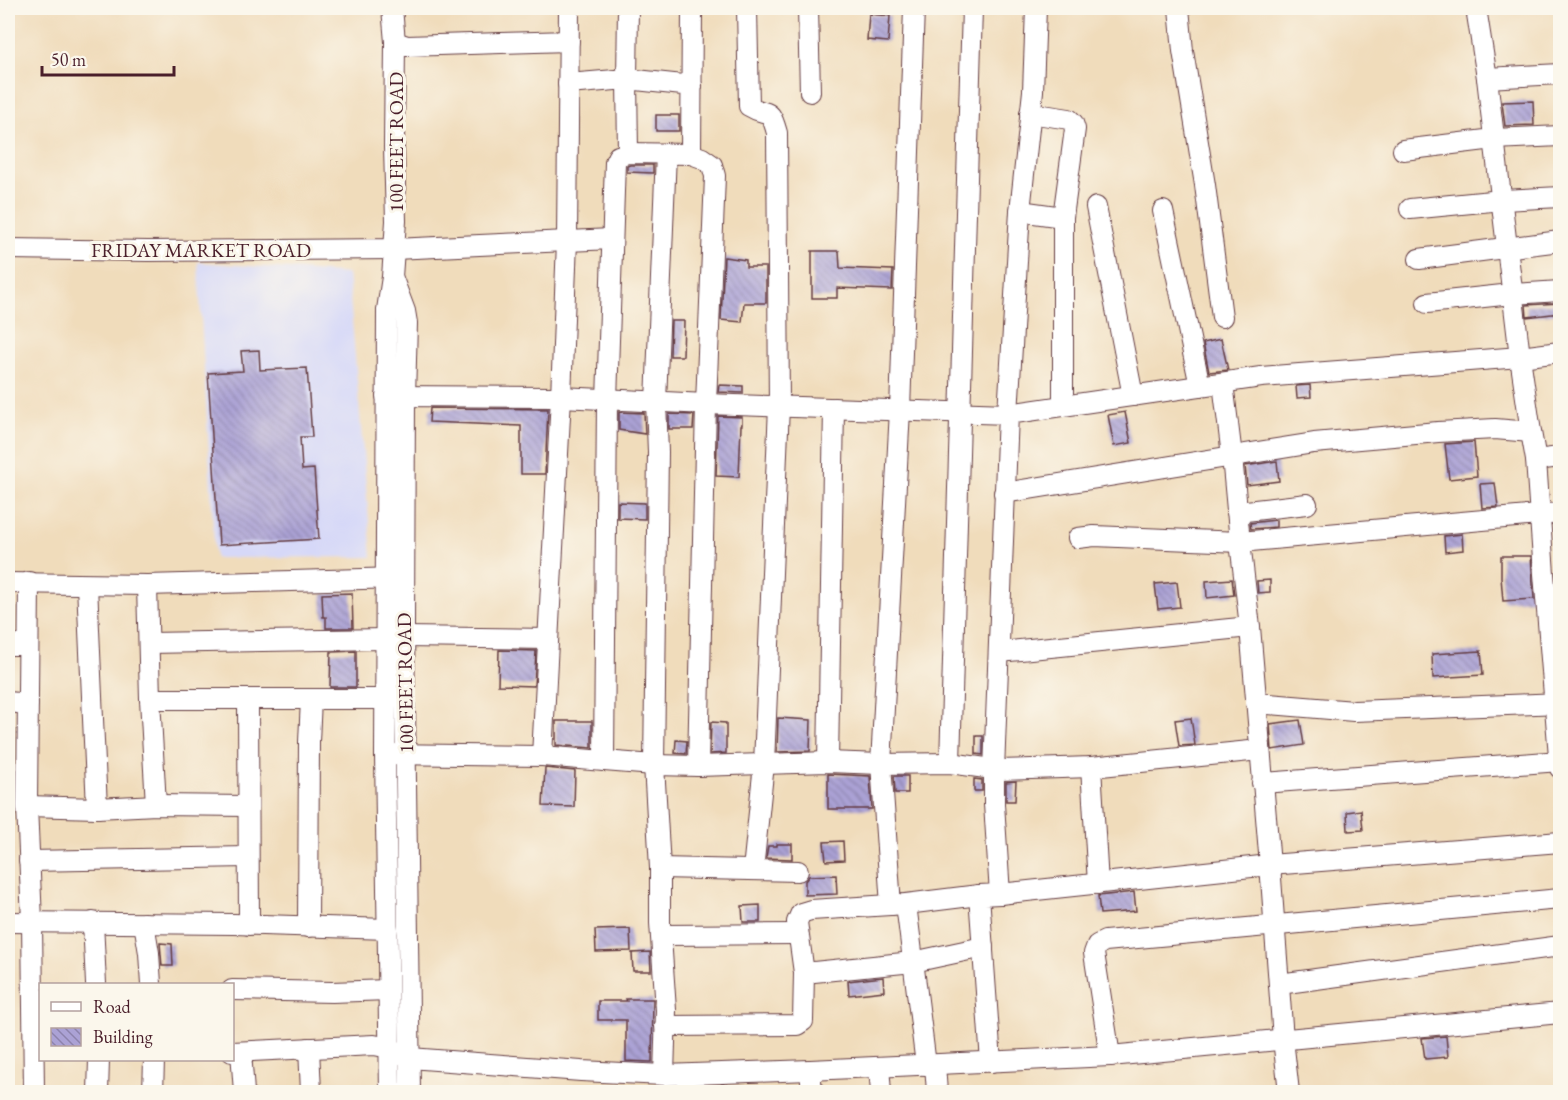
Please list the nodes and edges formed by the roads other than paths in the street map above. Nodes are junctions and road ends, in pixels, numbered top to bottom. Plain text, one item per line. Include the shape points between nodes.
1 (392, 8) edge
2 (569, 8) edge
3 (628, 8) edge
4 (693, 8) edge
5 (747, 8) edge
6 (808, 8) edge
7 (914, 8) edge
8 (972, 8) edge
9 (1036, 8) edge
10 (1179, 8) edge
11 (1476, 8) edge
12 (569, 41) junction
13 (395, 42) junction
14 (1560, 74) edge
15 (1487, 78) junction
16 (627, 79) junction
17 (568, 84) junction
18 (692, 86) junction
19 (810, 92) dead end
20 (1030, 113) junction
21 (1560, 136) edge
22 (1494, 139) junction
23 (1403, 150) dead end
24 (628, 153) junction
25 (666, 153) junction
26 (691, 154) junction
27 (1560, 197) edge
28 (1502, 200) junction
29 (1096, 207) dead end
30 (1410, 208) dead end
31 (1163, 210) dead end
32 (1020, 211) junction
33 (1063, 217) junction
34 (612, 239) junction
35 (567, 241) junction
36 (1560, 241) edge
37 (1508, 247) junction
38 (8, 249) edge
39 (394, 249) junction
40 (1419, 259) dead end
41 (1560, 291) edge
42 (1512, 294) junction
43 (1427, 303) dead end
44 (1222, 316) dead end
45 (1560, 352) edge
46 (1520, 357) junction
47 (1223, 383) junction
48 (1200, 386) junction
49 (1134, 396) junction
50 (395, 397) junction
51 (561, 397) junction
52 (606, 400) junction
53 (656, 402) junction
54 (706, 404) junction
55 (779, 406) junction
56 (1063, 406) junction
57 (834, 408) junction
58 (900, 410) junction
59 (960, 412) junction
60 (1008, 414) junction
61 (1531, 432) junction
62 (1232, 456) junction
63 (1560, 457) edge
64 (1536, 460) junction
65 (1004, 494) junction
66 (1307, 504) dead end
67 (1237, 512) junction
68 (1560, 513) edge
69 (1539, 515) junction
70 (1078, 538) dead end
71 (1240, 542) junction
72 (1552, 573) edge
73 (395, 578) junction
74 (29, 582) junction
75 (8, 583) edge
76 (87, 585) junction
77 (147, 585) junction
78 (1250, 627) junction
79 (395, 638) junction
80 (548, 639) junction
81 (1555, 640) edge
82 (149, 642) junction
83 (8, 645) edge
84 (28, 645) junction
85 (1000, 652) junction
86 (150, 699) junction
87 (248, 699) junction
88 (311, 699) junction
89 (385, 699) junction
90 (8, 702) edge
91 (1256, 703) junction
92 (1558, 703) edge
93 (28, 704) junction
94 (1260, 750) junction
95 (385, 754) junction
96 (406, 755) junction
97 (542, 756) junction
98 (604, 761) junction
99 (828, 762) junction
100 (1560, 763) edge
101 (764, 764) junction
102 (881, 764) junction
103 (950, 764) junction
104 (654, 765) junction
105 (698, 766) junction
106 (1091, 767) junction
107 (994, 770) junction
108 (1262, 783) junction
109 (156, 805) junction
110 (27, 806) junction
111 (247, 806) junction
112 (97, 808) junction
113 (1560, 842) edge
114 (248, 857) junction
115 (29, 861) junction
116 (1270, 866) junction
117 (660, 868) junction
118 (753, 870) junction
119 (798, 871) dead end
120 (1098, 884) junction
121 (979, 894) junction
122 (1000, 894) junction
123 (1560, 899) edge
124 (898, 904) junction
125 (32, 921) junction
126 (8, 922) edge
127 (93, 922) junction
128 (144, 923) junction
129 (249, 925) junction
130 (1275, 926) junction
131 (309, 927) junction
132 (388, 929) junction
133 (798, 934) junction
134 (661, 935) junction
135 (1560, 946) edge
136 (983, 947) junction
137 (913, 962) junction
138 (804, 973) junction
139 (96, 983) edge
140 (151, 983) edge
141 (1279, 984) junction
142 (234, 990) edge
143 (388, 990) junction
144 (1560, 1013) edge
145 (665, 1026) junction
146 (1283, 1038) junction
147 (309, 1048) junction
148 (390, 1048) junction
149 (237, 1052) edge
150 (1110, 1056) junction
151 (410, 1058) junction
152 (99, 1061) edge
153 (154, 1061) edge
154 (991, 1062) junction
155 (930, 1065) junction
156 (879, 1067) junction
157 (810, 1070) junction
158 (664, 1075) junction
159 (34, 1092) edge
160 (98, 1092) edge
161 (153, 1092) edge
162 (244, 1092) edge
163 (311, 1092) edge
164 (390, 1092) edge
165 (410, 1092) edge
166 (812, 1092) edge
167 (881, 1092) edge
168 (937, 1092) edge
169 (1289, 1092) edge

1 - 13 street, 100 FEET ROAD
2 - 12 street
3 - 16 street
4 - 18 street
5 - 55 street via 749,106 768,113 777,133
6 - 19 street
7 - 58 street
8 - 59 street
9 - 20 street
10 - 44 street
11 - 15 street
12 - 13 street via 407,46
12 - 17 street
13 - 39 street, 100 FEET ROAD
14 - 15 street
15 - 22 street
16 - 17 street
16 - 18 street
16 - 24 street
17 - 35 street
18 - 26 street
20 - 32 street
20 - 33 street via 1069,119 1076,129
21 - 22 street
22 - 23 street
22 - 28 street
24 - 25 street
24 - 34 street via 618,156 615,162
25 - 26 street
25 - 53 street
26 - 54 street via 712,165 715,176
27 - 28 street
28 - 30 street
28 - 37 street
29 - 49 street
31 - 48 street
32 - 33 street
32 - 60 street
33 - 56 street
34 - 35 street, FRIDAY MARKET ROAD
34 - 52 street
35 - 39 street, FRIDAY MARKET ROAD
35 - 51 street
36 - 37 street
37 - 40 street
37 - 42 street
38 - 39 street, FRIDAY MARKET ROAD
39 - 50 street, 100 FEET ROAD via 387,310
41 - 42 street
42 - 43 street
42 - 46 street
45 - 46 street
46 - 47 street
46 - 61 street
47 - 48 street
47 - 62 street
48 - 49 street
49 - 56 street
50 - 51 street
50 - 73 street, 100 FEET ROAD
51 - 52 street
51 - 80 street
52 - 53 street
52 - 98 street
53 - 54 street
53 - 104 street
54 - 55 street
54 - 105 street
55 - 57 street
55 - 101 street
56 - 60 street
57 - 58 street
57 - 99 street
58 - 59 street
58 - 102 street
59 - 60 street
59 - 103 street
60 - 65 street
61 - 62 street via 1438,432
61 - 64 street
62 - 65 street
62 - 67 street
63 - 64 street
64 - 69 street
65 - 85 street
66 - 67 street
67 - 71 street
68 - 69 street
69 - 71 street
69 - 72 street
70 - 71 street
71 - 78 street
72 - 81 street
73 - 77 street
73 - 79 street, 100 FEET ROAD
74 - 75 street
74 - 76 street
74 - 84 street
76 - 77 street
76 - 112 street
77 - 82 street
78 - 85 street
78 - 91 street
79 - 80 street
79 - 82 street
79 - 89 street, 100 FEET ROAD
79 - 96 street, 100 FEET ROAD
80 - 97 street
81 - 92 street
82 - 86 street
83 - 84 street
84 - 93 street
85 - 107 street
86 - 87 street
86 - 109 street
87 - 88 street
87 - 111 street
88 - 89 street
88 - 131 street
89 - 95 street, 100 FEET ROAD
90 - 93 street
91 - 92 street via 1353,711
91 - 94 street
92 - 100 street
93 - 110 street
94 - 106 street
94 - 108 street
95 - 96 street
95 - 132 street, 100 FEET ROAD
96 - 97 street
96 - 151 street, 100 FEET ROAD
97 - 98 street
98 - 104 street
99 - 101 street
99 - 102 street
100 - 108 street
101 - 105 street
101 - 118 street
102 - 103 street
102 - 124 street
103 - 107 street
104 - 105 street
104 - 117 street
106 - 107 street
106 - 120 street
107 - 122 street
108 - 116 street
109 - 111 street
109 - 112 street
110 - 112 street
110 - 115 street
111 - 114 street
113 - 116 street
114 - 115 street
114 - 129 street
115 - 125 street
116 - 120 street
116 - 130 street
117 - 118 street
117 - 134 street
118 - 119 street
120 - 122 street
121 - 122 street
121 - 124 street
121 - 136 street
123 - 130 street
124 - 133 street via 810,910 801,914
124 - 137 street
125 - 126 street
125 - 127 street
125 - 159 street
127 - 128 street
127 - 139 street
128 - 129 street
128 - 140 street
129 - 131 street
130 - 141 street
130 - 150 street via 1105,941 1097,945 1094,953
131 - 132 street
132 - 143 street, 100 FEET ROAD
133 - 134 street
133 - 138 street
134 - 145 street
135 - 141 street
136 - 137 street
136 - 154 street
137 - 138 street
137 - 155 street
138 - 145 street via 803,1021 796,1025
141 - 146 street
142 - 143 street
143 - 148 street, 100 FEET ROAD
144 - 146 street
145 - 158 street
146 - 150 street
146 - 169 street
147 - 148 street
147 - 149 street
147 - 163 street
148 - 151 street
148 - 164 street, 100 FEET ROAD
149 - 162 street
150 - 154 street
151 - 158 street
151 - 165 street, 100 FEET ROAD
152 - 160 street
153 - 161 street
154 - 155 street
155 - 156 street
155 - 168 street
156 - 157 street
156 - 167 street
157 - 158 street
157 - 166 street

